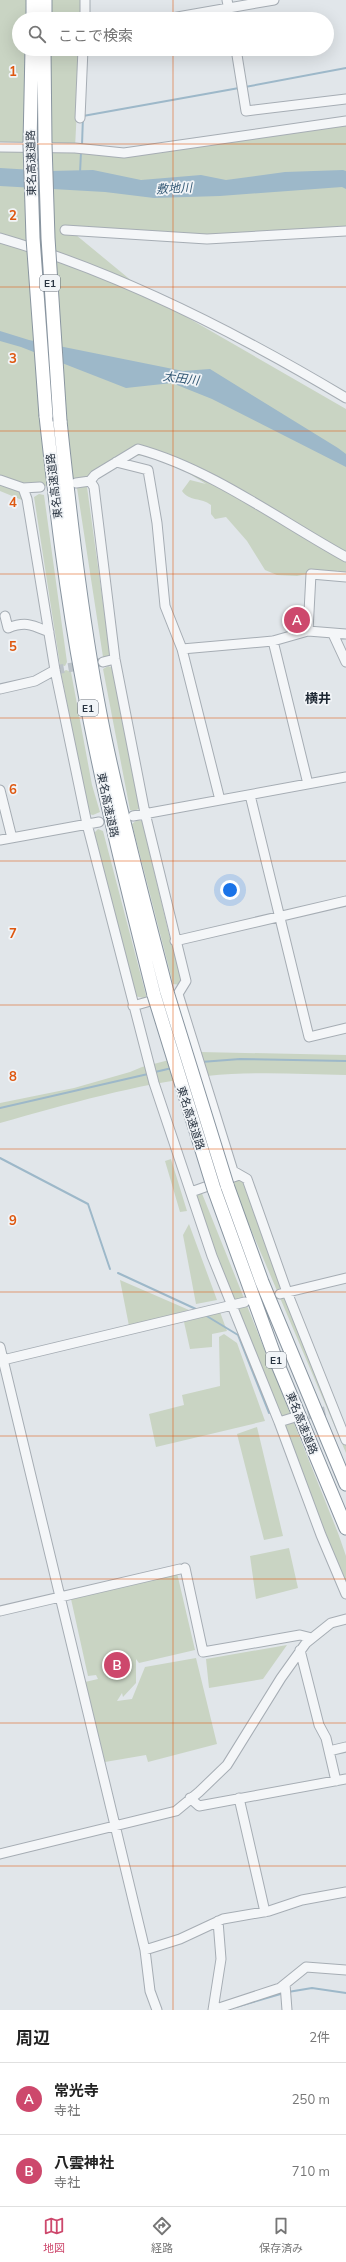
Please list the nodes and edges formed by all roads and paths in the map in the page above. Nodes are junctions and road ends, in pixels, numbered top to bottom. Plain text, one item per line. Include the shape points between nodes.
1 (33, 0) edge
2 (45, 0) edge
3 (84, 0) edge
4 (274, 0) edge
5 (228, 4) edge
6 (33, 12) edge
7 (45, 12) edge
8 (85, 12) edge
9 (195, 12) edge
10 (32, 56) edge
11 (44, 56) edge
12 (83, 56) edge
13 (237, 56) edge
14 (346, 100) edge
15 (80, 118) dead end
16 (346, 121) edge
17 (0, 147) edge
18 (65, 230) dead end
19 (346, 231) edge
20 (0, 238) edge
21 (346, 398) edge
22 (116, 462) junction
23 (0, 480) edge
24 (90, 481) junction
25 (76, 483) dead end
26 (40, 487) dead end
27 (23, 488) junction
28 (346, 557) edge
29 (346, 577) edge
30 (5, 616) dead end
31 (308, 630) junction
32 (48, 632) junction
33 (333, 634) junction
34 (346, 634) edge
35 (273, 641) junction
36 (182, 649) junction
37 (115, 659) junction
38 (103, 662) tunnel mouth
39 (346, 662) edge
40 (55, 670) junction
41 (0, 689) edge
42 (346, 777) edge
43 (308, 784) junction
44 (0, 790) edge
45 (250, 794) junction
46 (220, 800) junction
47 (145, 813) junction
48 (133, 816) dead end
49 (100, 822) dead end
50 (87, 824) junction
51 (12, 838) junction
52 (0, 840) edge
53 (346, 901) edge
54 (280, 917) junction
55 (175, 941) junction
56 (173, 993) junction
57 (133, 1006) junction
58 (346, 1028) edge
59 (239, 1175) junction
60 (190, 1192) junction
61 (346, 1278) edge
62 (283, 1293) junction
63 (245, 1302) dead end
64 (232, 1305) junction
65 (0, 1347) edge
66 (3, 1360) junction
67 (292, 1418) tunnel mouth
68 (279, 1422) junction
69 (346, 1440) edge
70 (346, 1482) edge
71 (346, 1528) edge
72 (346, 1594) edge
73 (61, 1597) junction
74 (0, 1611) edge
75 (346, 1620) edge
76 (312, 1638) junction
77 (300, 1650) junction
78 (346, 1747) edge
79 (329, 1751) junction
80 (346, 1779) edge
81 (336, 1781) junction
82 (190, 1798) junction
83 (239, 1798) junction
84 (116, 1826) junction
85 (0, 1854) edge
86 (346, 1892) edge
87 (265, 1912) junction
88 (218, 1921) junction
89 (145, 1950) junction
90 (346, 1970) edge
91 (285, 1984) junction
92 (157, 2010) edge
93 (213, 2010) edge
94 (287, 2010) edge

1 - 6 highway
2 - 7 highway
3 - 8 street
4 - 5 street
5 - 9 street
10 - 71 highway, 東名高速道路 / E1, bridge via 30,144 33,238 46,416 57,514 82,681 116,842 154,995 214,1189 276,1360
11 - 56 highway, 東名高速道路 / E1, bridge via 48,254 69,511 104,733 127,840
12 - 15 street
13 - 14 street via 246,111
16 - 17 street via 124,153 75,148
18 - 19 street via 207,239
20 - 21 street via 74,263 174,307 254,346
22 - 24 street
22 - 28 street via 138,449 181,463
22 - 36 street via 148,470 157,523 165,606
23 - 27 street
24 - 25 street
24 - 37 street via 94,487
26 - 27 street
27 - 32 street via 27,499
29 - 31 street via 311,574
30 - 32 street via 8,628 20,623
31 - 33 street
31 - 35 street
32 - 40 street
33 - 34 street
33 - 39 street
35 - 36 street
35 - 43 street
36 - 46 street
37 - 38 street
37 - 47 street
40 - 41 street via 34,681
40 - 50 street
42 - 43 street
43 - 45 street
44 - 51 street
45 - 46 street
45 - 54 street
46 - 47 street
47 - 48 street
47 - 55 street
49 - 50 street
50 - 51 street
50 - 57 street
51 - 52 street
53 - 54 street
54 - 55 street
54 - 58 street via 309,1037
55 - 56 street via 186,981
56 - 57 street
56 - 59 street via 233,1171
56 - 70 highway, 東名高速道路 / E1, bridge via 227,1185 265,1289
57 - 60 street via 154,1083
59 - 60 street
59 - 62 street via 247,1179
60 - 64 street
61 - 62 street
62 - 69 street via 329,1409
63 - 64 street
64 - 66 street
64 - 68 street
65 - 66 street
66 - 73 street
67 - 68 street
68 - 72 street via 320,1535
73 - 74 street
73 - 76 street via 183,1568 203,1652 300,1635
73 - 84 street
75 - 76 street via 331,1623
76 - 77 street
77 - 79 street via 319,1725
77 - 82 street via 227,1765
78 - 79 street
79 - 81 street
80 - 81 street
81 - 83 street
82 - 83 street via 199,1806
82 - 84 street via 176,1811
83 - 87 street
84 - 85 street
84 - 89 street
86 - 87 street via 302,1900
87 - 88 street
88 - 89 street via 180,1939
88 - 93 street via 222,1959
89 - 92 street via 150,1991
90 - 91 street via 306,1967
91 - 93 street via 271,1992
91 - 94 street

